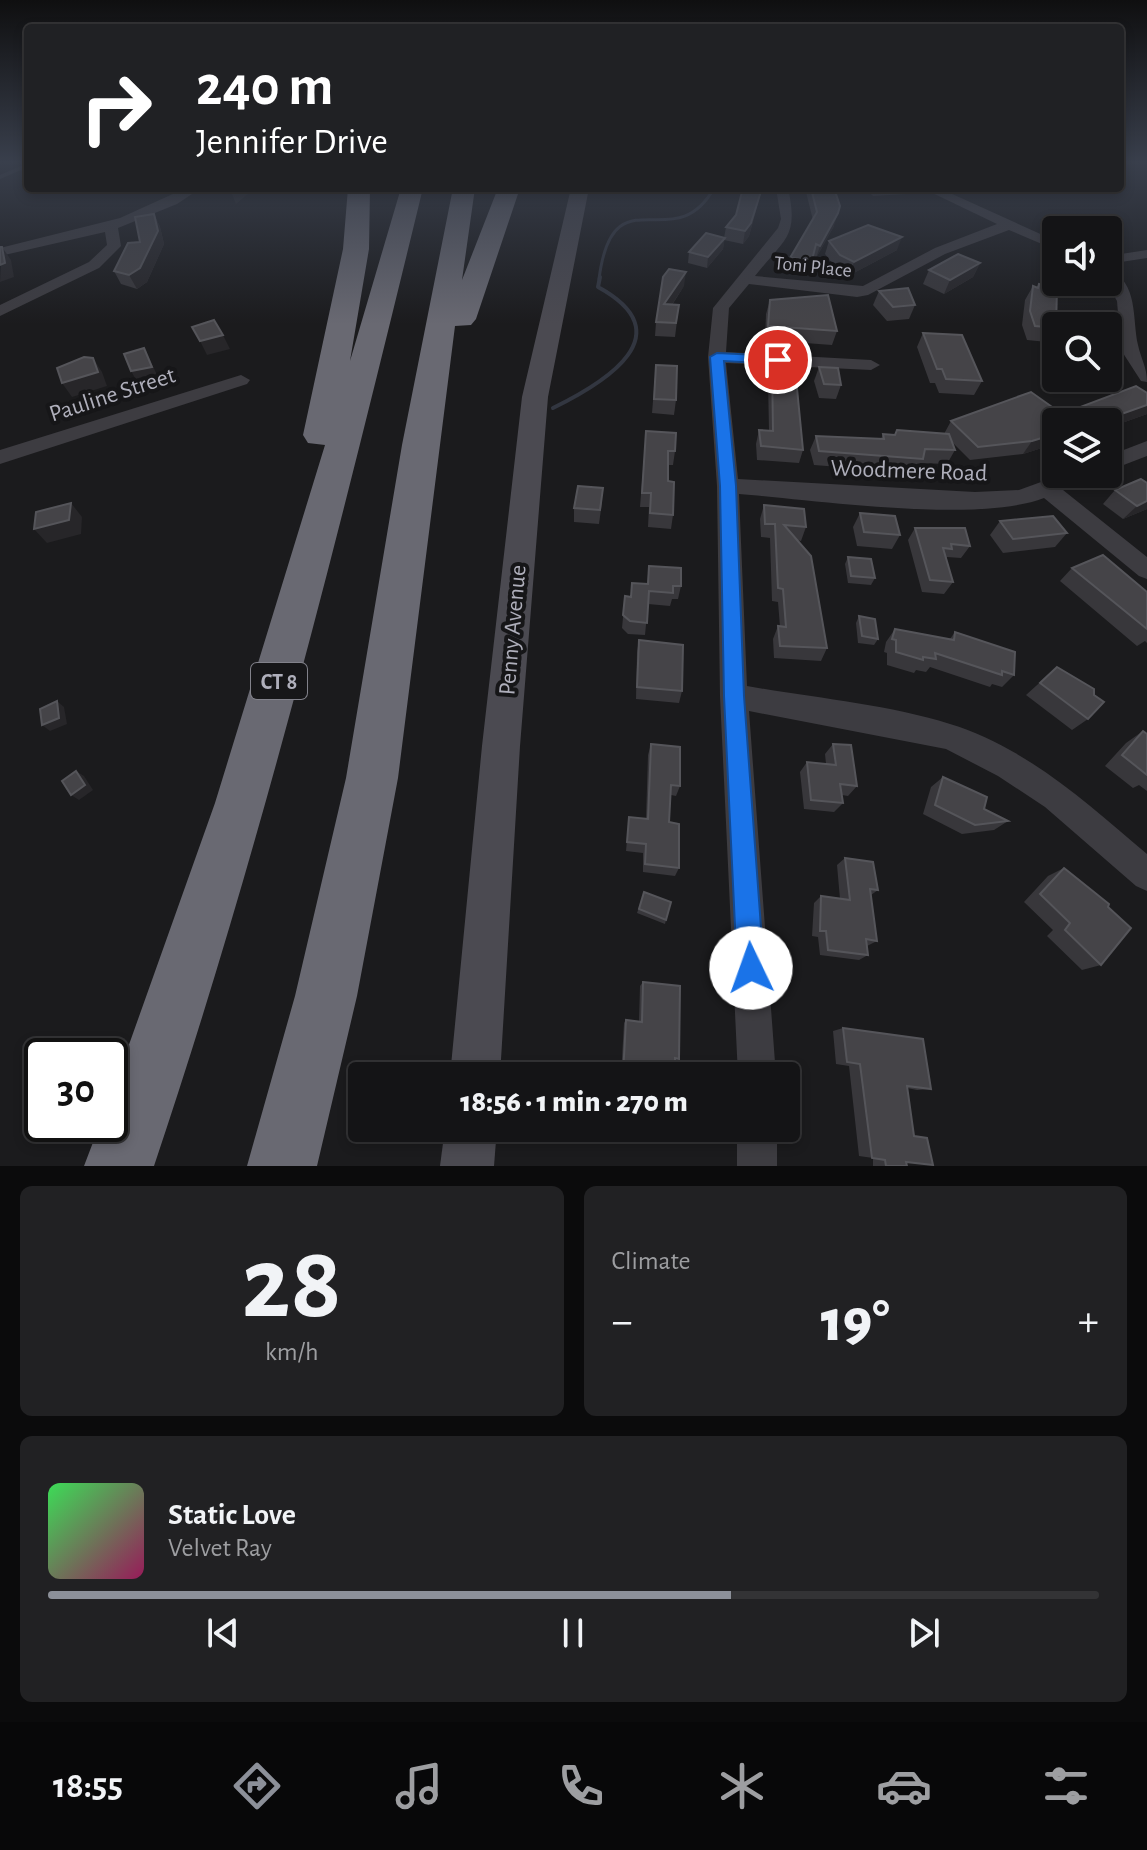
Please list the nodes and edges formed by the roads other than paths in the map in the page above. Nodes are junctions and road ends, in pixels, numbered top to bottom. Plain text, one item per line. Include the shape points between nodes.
1 (140, 215) edge
2 (358, 215) edge
3 (363, 215) edge
4 (405, 215) edge
5 (459, 215) edge
6 (499, 215) edge
7 (574, 215) edge
8 (787, 215) edge
9 (984, 215) edge
10 (1006, 226) junction
11 (111, 227) junction
12 (1042, 240) edge
13 (356, 249) junction
14 (0, 252) edge
15 (1147, 254) edge
16 (1122, 258) edge
17 (745, 279) junction
18 (1122, 291) edge
19 (0, 311) edge
20 (717, 357) junction
21 (871, 365) dead end
22 (1147, 377) edge
23 (241, 380) dead end
24 (420, 445) junction
25 (1147, 448) edge
26 (0, 457) edge
27 (1122, 458) edge
28 (728, 486) junction
29 (1047, 489) joint
30 (1147, 570) edge
31 (734, 696) junction
32 (259, 751) junction
33 (1147, 875) edge
34 (476, 1062) edge
35 (756, 1062) edge
36 (470, 1142) edge
37 (757, 1142) edge
38 (119, 1166) edge
39 (282, 1166) edge
40 (467, 1166) edge
41 (757, 1166) edge

1 - 11 street
2 - 13 highway
3 - 13 highway
4 - 32 highway, CT 8
5 - 24 highway
6 - 24 highway via 449,355 441,398
7 - 34 main road, Penny Avenue via 535,397
8 - 17 street via 785,229
9 - 10 street
10 - 12 street
10 - 17 street, Toni Place via 940,251 868,290
11 - 14 street
11 - 19 street via 114,246 94,265
13 - 32 highway
15 - 16 street
17 - 20 street via 721,308
18 - 22 street via 1130,309 1127,346
20 - 21 street
20 - 28 street
23 - 26 street, Pauline Street
24 - 39 highway via 372,778 326,996
25 - 27 street
28 - 29 street, Woodmere Road via 931,500 1021,498
28 - 31 street
29 - 30 street
31 - 33 street via 951,737 1056,797
31 - 35 street
32 - 38 highway, CT 8 via 169,1033
36 - 40 main road
37 - 41 street

